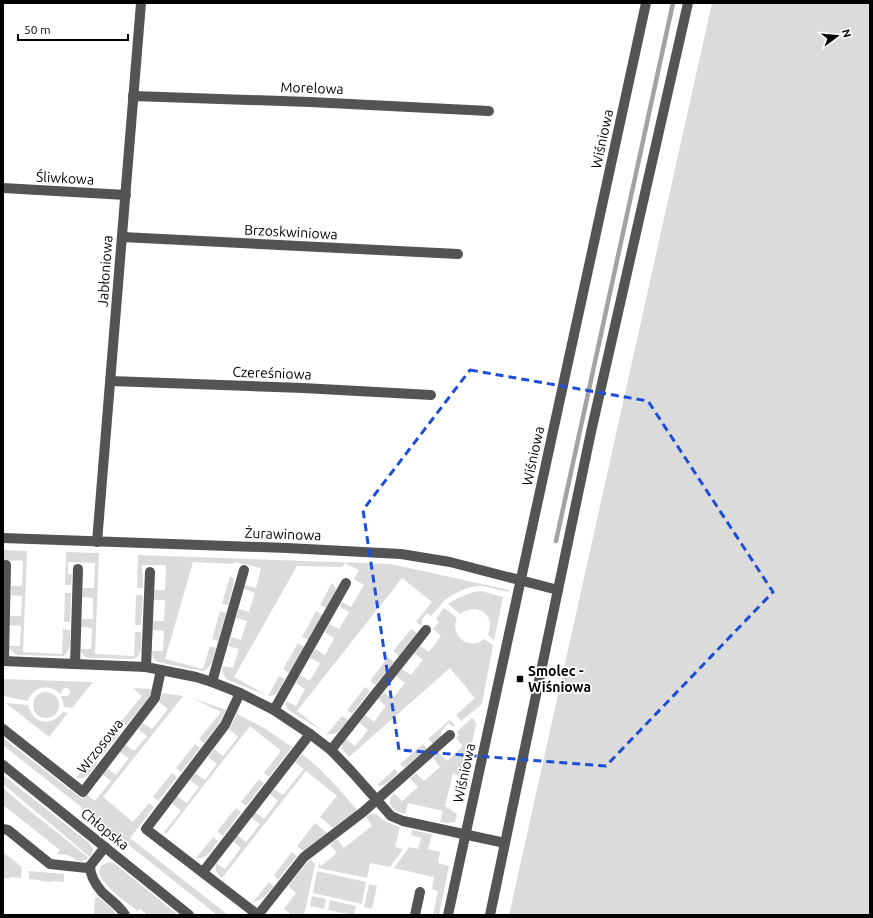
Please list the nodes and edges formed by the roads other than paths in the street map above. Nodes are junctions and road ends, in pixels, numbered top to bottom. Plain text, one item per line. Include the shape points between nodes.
1 (141, 3) edge
2 (646, 3) edge
3 (688, 3) edge
4 (133, 96) junction
5 (489, 111) dead end
6 (3, 188) edge
7 (126, 195) junction
8 (122, 237) junction
9 (458, 254) dead end
10 (111, 381) junction
11 (431, 395) dead end
12 (3, 538) edge
13 (97, 542) junction
14 (6, 565) dead end
15 (78, 569) dead end
16 (244, 570) dead end
17 (150, 572) dead end
18 (520, 580) junction
19 (346, 583) dead end
20 (558, 590) junction
21 (426, 630) dead end
22 (3, 661) edge
23 (75, 664) junction
24 (146, 667) junction
25 (161, 670) junction
26 (212, 682) junction
27 (240, 693) junction
28 (274, 710) junction
29 (3, 729) edge
30 (310, 734) junction
31 (450, 735) dead end
32 (331, 750) junction
33 (3, 765) edge
34 (377, 800) junction
35 (3, 828) edge
36 (466, 834) junction
37 (505, 843) junction
38 (105, 847) junction
39 (90, 866) junction
40 (203, 872) junction
41 (420, 892) dead end
42 (125, 915) edge
43 (189, 915) edge
44 (258, 915) edge
45 (416, 915) edge
46 (448, 915) edge
47 (490, 915) edge

1 - 4 street, Jabłoniowa
2 - 18 street, Wiśniowa
3 - 20 street
4 - 5 street, Morelowa
4 - 7 street, Jabłoniowa
6 - 7 street, Śliwkowa
7 - 8 street, Jabłoniowa
8 - 9 street, Brzoskwiniowa
8 - 10 street, Jabłoniowa
10 - 11 street, Czereśniowa
10 - 13 street, Jabłoniowa
12 - 13 street, Żurawinowa
13 - 18 street, Żurawinowa via 401,554 450,562
14 - 22 street
15 - 23 street
16 - 26 street
17 - 24 street
18 - 20 street, Żurawinowa
18 - 36 street, Wiśniowa
19 - 28 street
20 - 37 street
21 - 32 street
22 - 23 street
23 - 24 street
24 - 25 street
25 - 26 street
25 - 29 street, Wrzosowa via 155,698 83,792
26 - 27 street
27 - 28 street
27 - 40 street via 224,725 146,828
28 - 30 street
30 - 32 street
30 - 40 street
31 - 34 street
32 - 34 street
33 - 38 street, Chłopska
34 - 36 street via 391,816 402,821
34 - 44 street via 304,857
35 - 39 street via 50,864 82,868
36 - 37 street
36 - 46 street, Wiśniowa
37 - 47 street
38 - 39 street
38 - 43 street, Chłopska
39 - 42 street via 92,876 102,892
40 - 44 street
41 - 45 street

